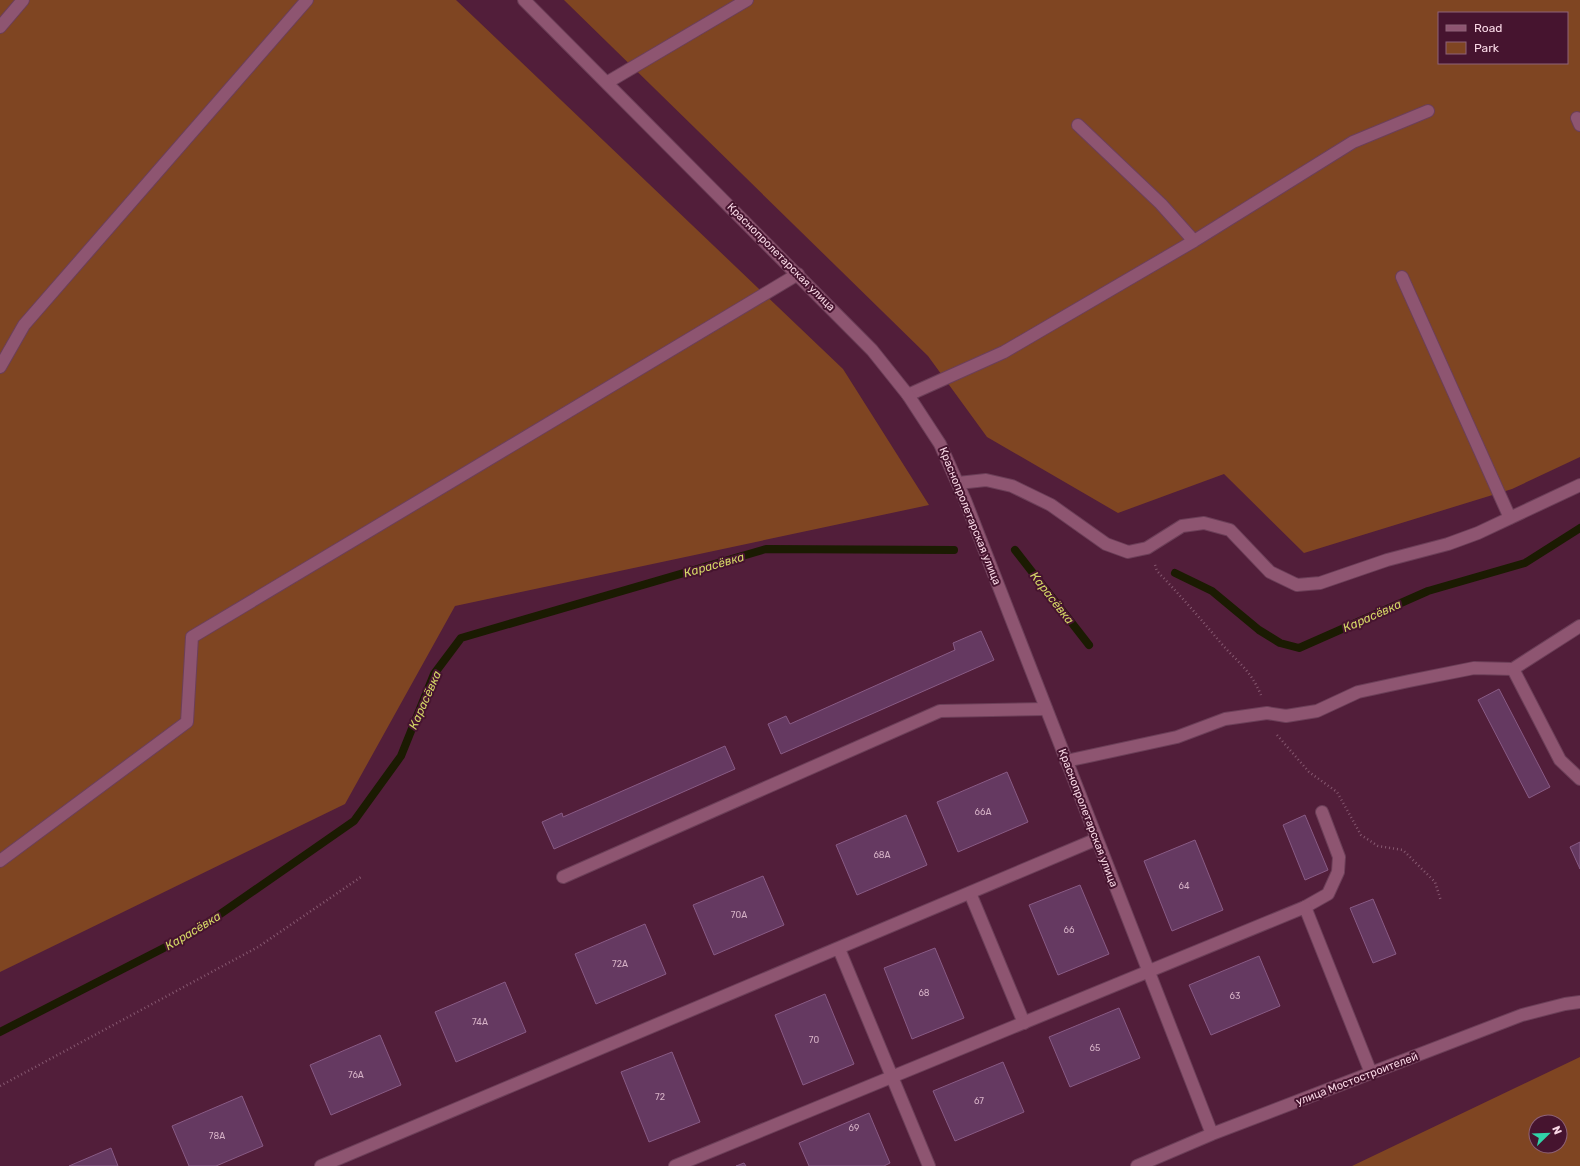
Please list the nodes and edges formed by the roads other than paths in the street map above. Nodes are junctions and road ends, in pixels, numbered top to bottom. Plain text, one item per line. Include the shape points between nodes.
1 (24, 0) edge
2 (307, 0) edge
3 (524, 0) edge
4 (747, 0) edge
5 (0, 27) edge
6 (608, 82) junction
7 (1428, 112) dead end
8 (1078, 125) dead end
9 (1194, 241) junction
10 (798, 274) junction
11 (1402, 278) dead end
12 (0, 367) edge
13 (908, 395) junction
14 (958, 483) junction
15 (1580, 485) edge
16 (1510, 518) junction
17 (1580, 626) edge
18 (1513, 669) junction
19 (1046, 709) junction
20 (1066, 761) junction
21 (1580, 779) edge
22 (1322, 812) dead end
23 (1097, 839) junction
24 (0, 861) edge
25 (563, 877) dead end
26 (970, 893) junction
27 (1305, 907) junction
28 (839, 949) junction
29 (1149, 971) junction
30 (1580, 1002) edge
31 (1024, 1023) junction
32 (1371, 1073) junction
33 (892, 1076) junction
34 (1212, 1134) junction
35 (321, 1166) edge
36 (675, 1166) edge
37 (929, 1166) edge
38 (1137, 1166) edge

1 - 5 street
2 - 12 street via 24,326
3 - 6 street, Краснопролетарская улица
4 - 6 street
6 - 10 street, Краснопролетарская улица
7 - 9 street via 1353,142
8 - 9 street via 1161,204
9 - 13 street via 1004,352
10 - 13 street, Краснопролетарская улица via 872,350
10 - 24 street via 192,637 187,722
11 - 16 street
13 - 14 street, Краснопролетарская улица via 940,444
14 - 16 street via 986,480 1012,486 1051,505 1106,544 1128,552 1147,548 1182,526 1204,523 1230,530 1270,572 1297,585 1320,583 1387,560 1448,544
14 - 19 street, Краснопролетарская улица
15 - 16 street
17 - 18 street
18 - 20 street via 1474,668 1409,681 1358,692 1317,710 1286,716 1267,714 1225,719 1177,737
18 - 21 street via 1560,760
19 - 20 street, Краснопролетарская улица
19 - 25 street via 940,711
20 - 23 street, Краснопролетарская улица
22 - 27 street via 1339,857 1338,872 1328,894
23 - 26 street
23 - 29 street, Краснопролетарская улица
26 - 28 street
26 - 31 street
27 - 29 street
27 - 32 street
28 - 33 street
28 - 35 street
29 - 31 street
29 - 34 street, Краснопролетарская улица
30 - 32 street, улица Мостостроителей via 1522,1015
31 - 33 street
32 - 34 street, улица Мостостроителей
33 - 36 street
33 - 37 street
34 - 38 street, улица Мостостроителей

